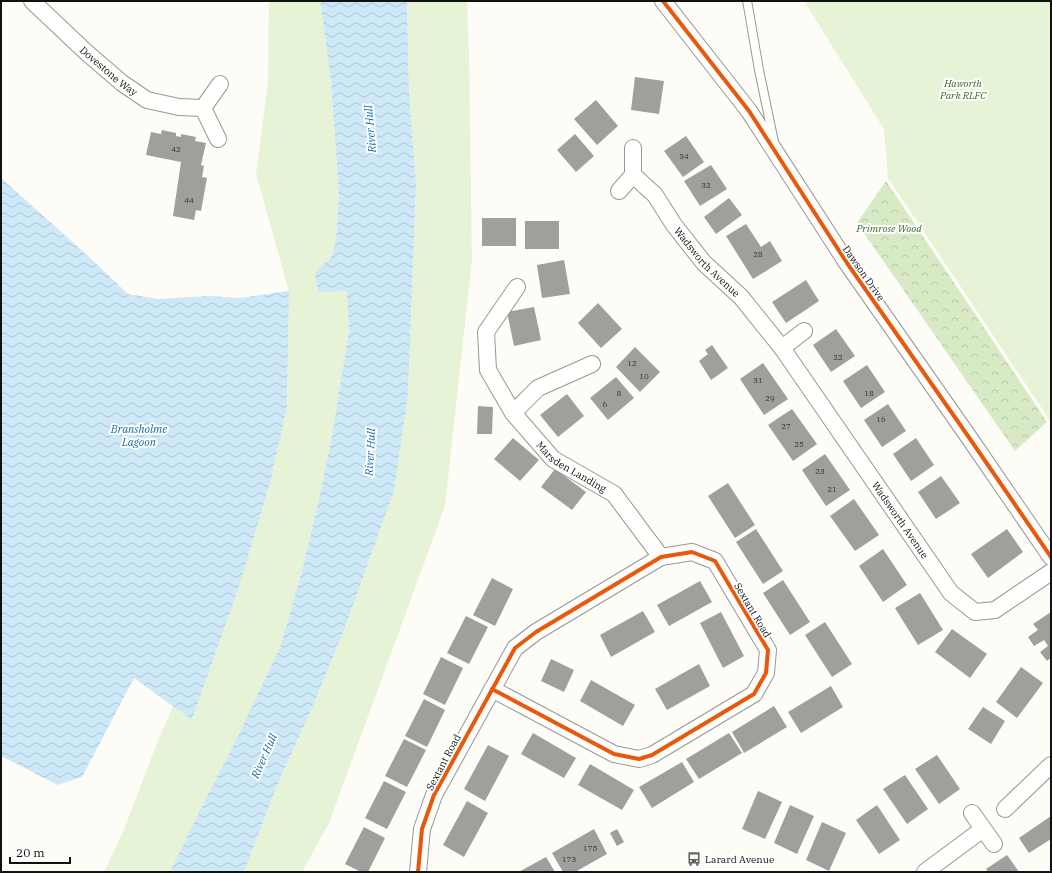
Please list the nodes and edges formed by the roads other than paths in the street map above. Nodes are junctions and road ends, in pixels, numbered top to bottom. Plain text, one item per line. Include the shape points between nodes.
1 (32, 1) edge
2 (663, 1) edge
3 (747, 1) edge
4 (220, 84) dead end
5 (203, 108) junction
6 (218, 139) dead end
7 (634, 148) dead end
8 (777, 155) junction
9 (632, 175) junction
10 (619, 191) dead end
11 (517, 287) dead end
12 (804, 331) dead end
13 (782, 348) junction
14 (592, 364) dead end
15 (513, 413) junction
16 (661, 556) junction
17 (1051, 557) edge
18 (1051, 572) edge
19 (492, 688) junction
20 (1051, 765) edge
21 (1005, 808) dead end
22 (972, 813) dead end
23 (982, 829) junction
24 (994, 844) dead end
25 (418, 872) edge
26 (925, 872) edge

1 - 5 street, Dovestone Way via 122,83 147,100 179,107
2 - 8 street, Dawson Drive via 749,111
3 - 8 lane via 758,70
4 - 5 street
5 - 6 street
7 - 9 street
8 - 17 street, Dawson Drive via 847,263
9 - 10 street
9 - 13 street, Wadsworth Avenue via 655,195 674,225 704,263 741,297
11 - 15 street, Marsden Landing via 486,332 488,370
12 - 13 street
13 - 18 street, Wadsworth Avenue via 951,593 976,612 996,610
14 - 15 street via 538,388
15 - 16 street, Marsden Landing via 553,458 614,494
16 - 19 street, Sextant Road via 536,632 515,648
16 - 19 street, Sextant Road via 692,552 715,561 768,650 766,673 754,694 652,755 639,759 614,754
19 - 25 street, Sextant Road via 434,796 422,829
20 - 21 street
22 - 23 street
23 - 24 street
23 - 26 street

